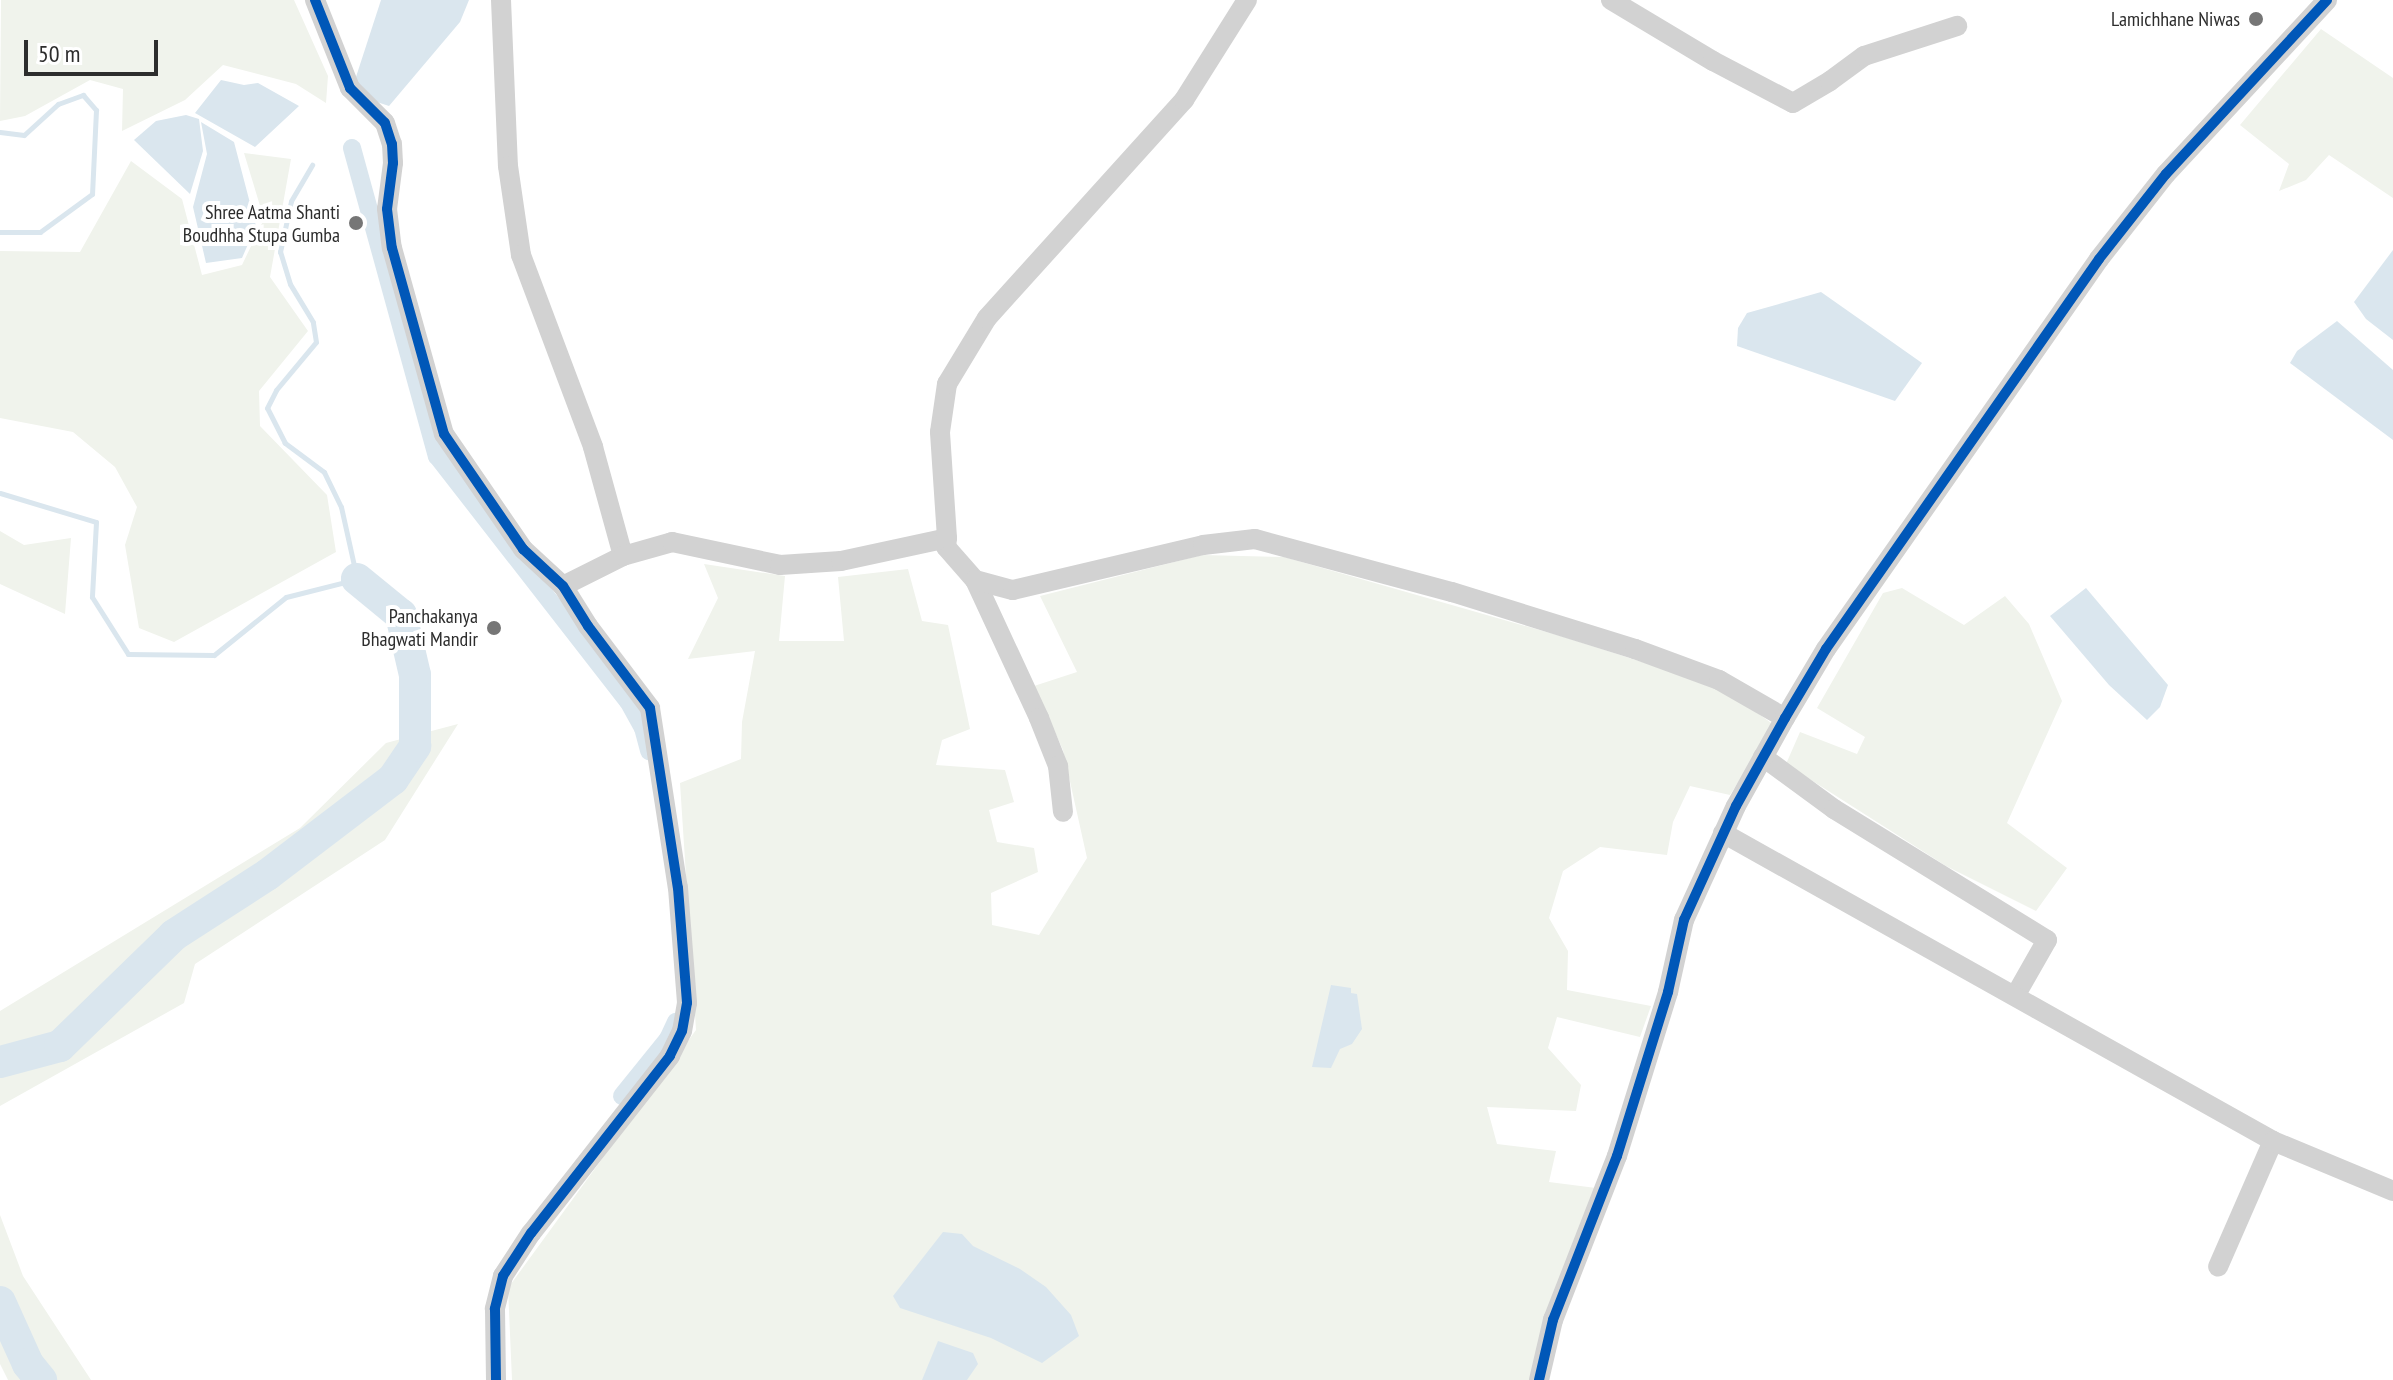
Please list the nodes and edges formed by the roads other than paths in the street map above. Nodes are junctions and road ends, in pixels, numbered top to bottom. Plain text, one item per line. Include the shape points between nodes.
1 (315, 0) edge
2 (501, 0) edge
3 (1247, 0) edge
4 (1611, 0) edge
5 (2327, 0) edge
6 (1957, 26) dead end
7 (947, 538) junction
8 (623, 556) junction
9 (975, 580) junction
10 (563, 586) junction
11 (1785, 718) junction
12 (1763, 757) junction
13 (1063, 812) dead end
14 (1723, 833) junction
15 (2015, 996) junction
16 (2273, 1141) junction
17 (2393, 1191) edge
18 (2218, 1267) dead end
19 (496, 1380) edge
20 (1539, 1380) edge

1 - 10 street via 350,88 385,123 392,144 387,209 392,248 444,434 523,549
2 - 8 street via 508,166 521,255 593,447
3 - 7 street via 1184,100 987,318 947,384 940,432
4 - 6 street via 1793,103 1864,56
5 - 11 street via 2166,174 2099,259 1826,649
7 - 8 street via 841,561 780,565 672,542
7 - 9 street via 946,547
8 - 10 street
9 - 11 street via 1013,590 1203,545 1255,539 1635,649 1719,680
9 - 13 street via 1058,766
10 - 19 street via 650,708 676,873 687,1003 670,1056 503,1276 495,1309
11 - 12 street
12 - 14 street
12 - 15 street via 1834,809 2047,940
14 - 15 street
14 - 20 street via 1684,920 1668,992 1617,1156 1553,1320
15 - 16 street
16 - 17 street
16 - 18 street

